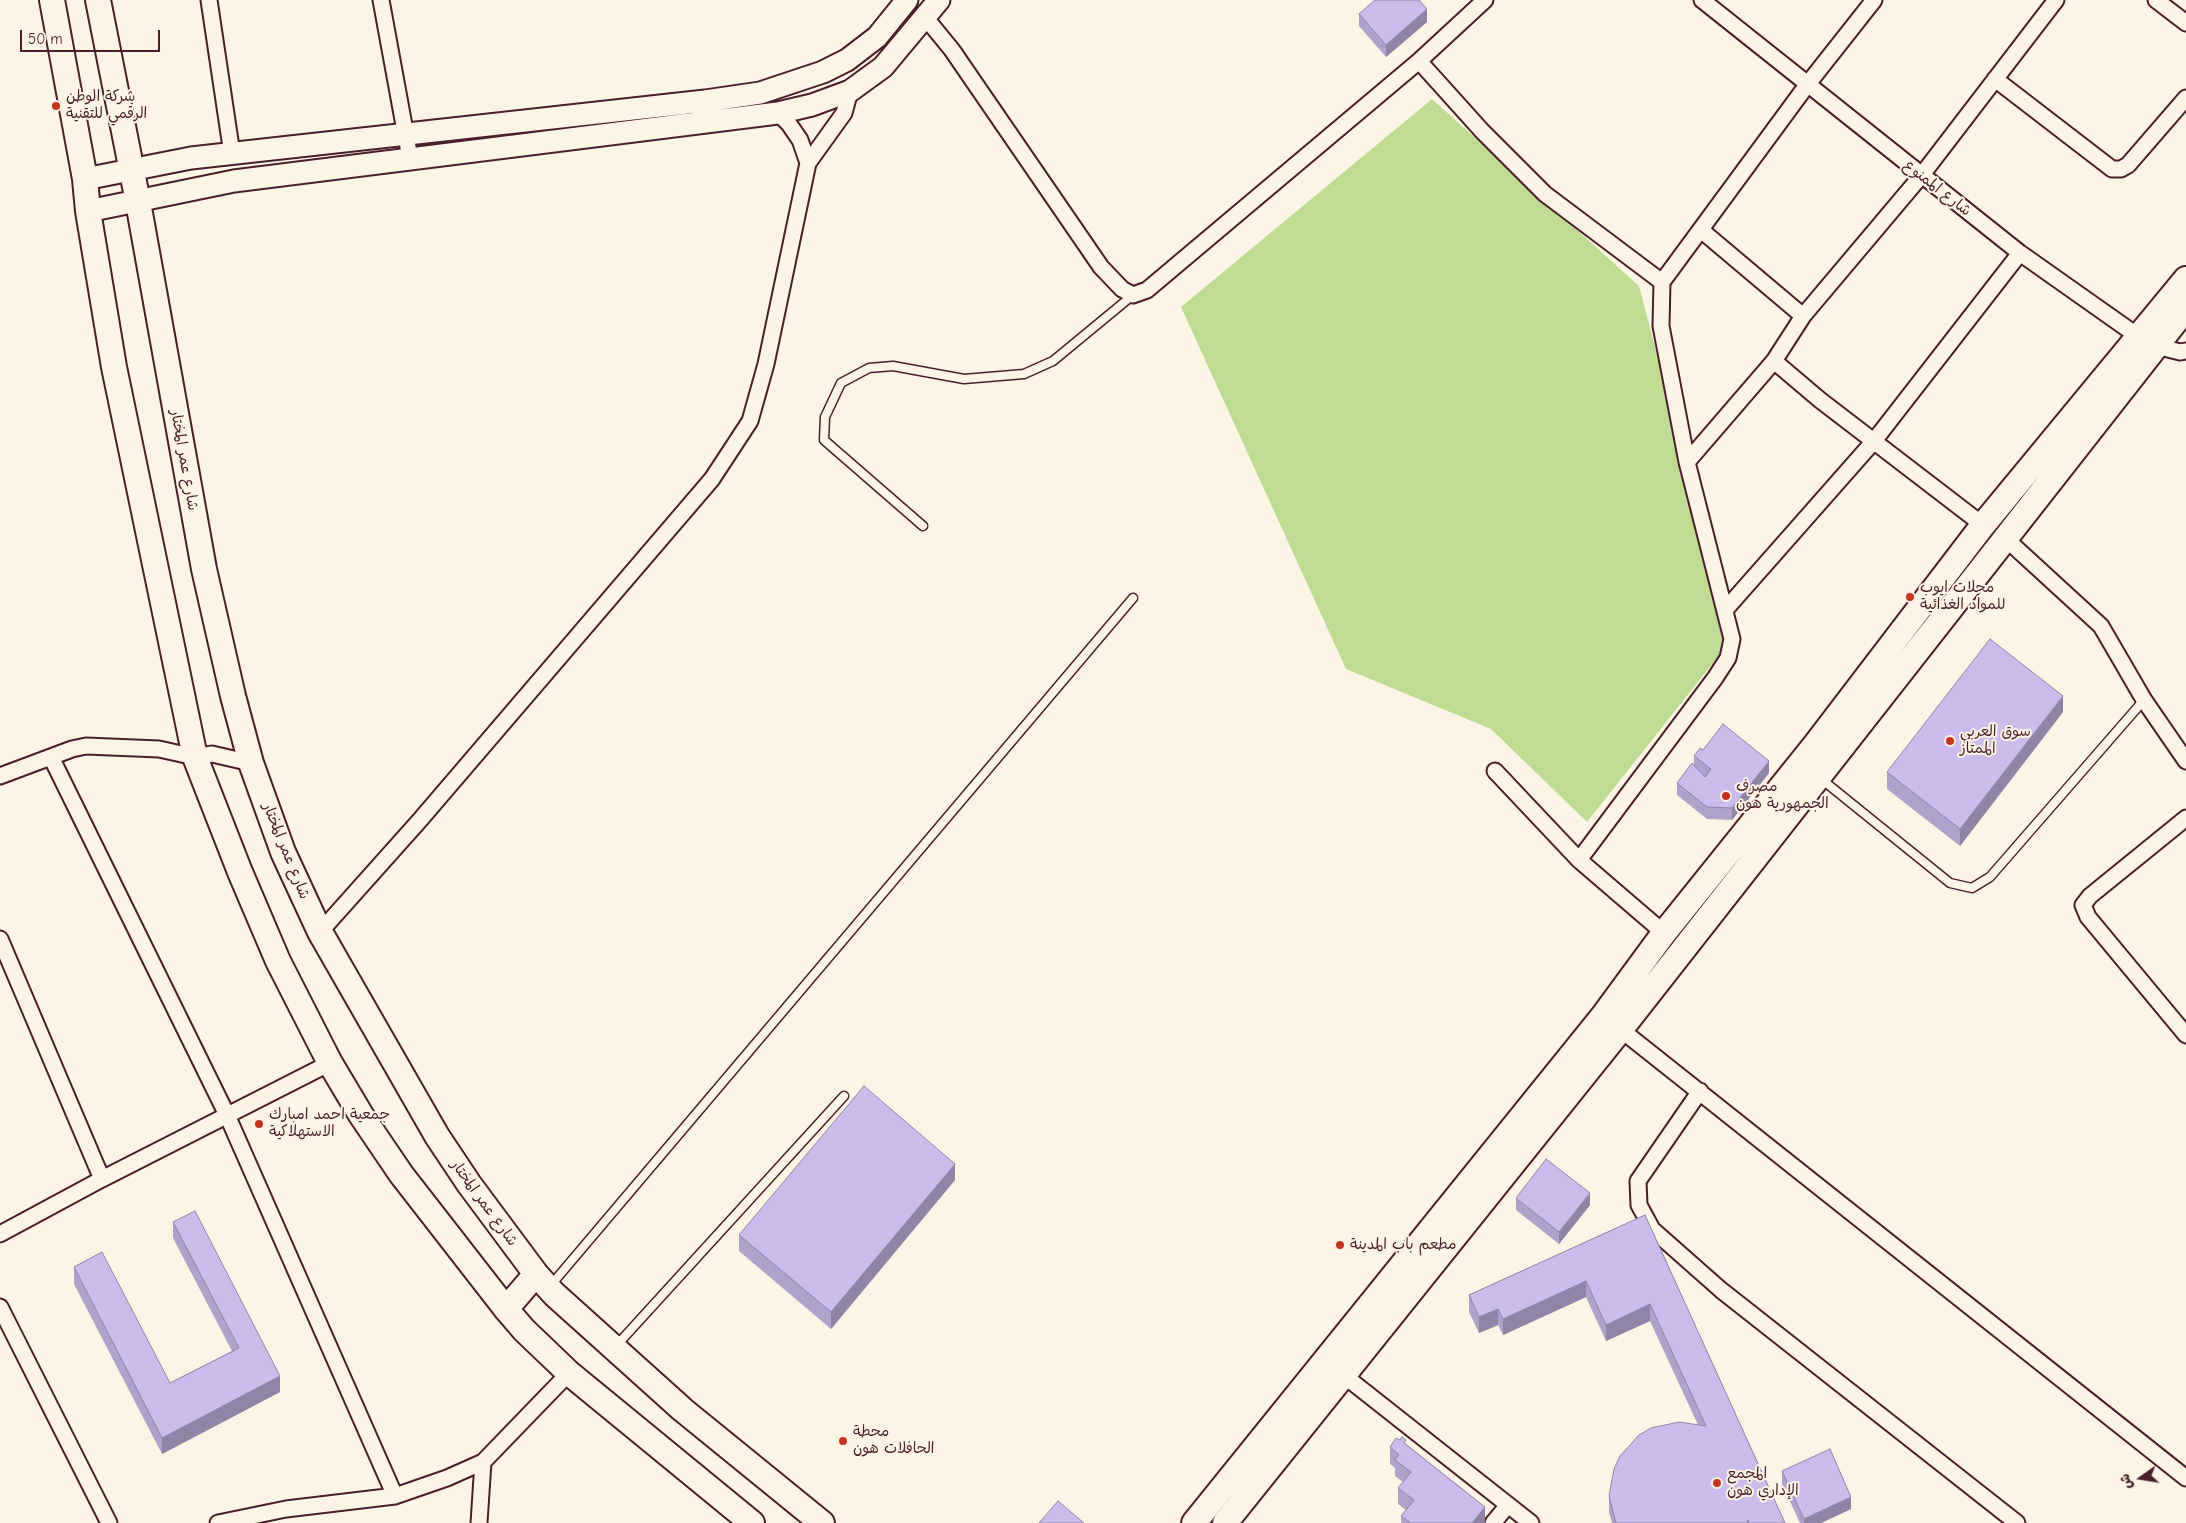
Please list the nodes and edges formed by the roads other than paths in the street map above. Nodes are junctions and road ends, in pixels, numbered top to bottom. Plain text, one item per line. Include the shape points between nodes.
1 (52, 0) edge
2 (98, 0) edge
3 (209, 0) edge
4 (381, 0) edge
5 (907, 0) edge
6 (939, 0) edge
7 (1485, 0) edge
8 (1702, 0) edge
9 (1874, 0) edge
10 (2056, 0) edge
11 (2156, 0) edge
12 (925, 17) junction
13 (2186, 23) edge
14 (1419, 61) junction
15 (1995, 79) junction
16 (1807, 85) junction
17 (850, 91) junction
18 (2186, 98) edge
19 (778, 113) junction
20 (406, 136) junction
21 (232, 154) junction
22 (410, 158) junction
23 (808, 163) junction
24 (131, 169) junction
25 (1921, 176) junction
26 (85, 178) junction
27 (138, 202) junction
28 (88, 211) junction
29 (1701, 230) junction
30 (2020, 253) junction
31 (2186, 279) edge
32 (1662, 282) junction
33 (1132, 295) junction
34 (2186, 308) edge
35 (1803, 316) junction
36 (2147, 342) junction
37 (2186, 350) edge
38 (1774, 361) junction
39 (1874, 441) junction
40 (1687, 462) junction
41 (1983, 525) junction
42 (923, 526) dead end
43 (2005, 538) junction
44 (1133, 598) dead end
45 (1725, 610) junction
46 (2144, 700) junction
47 (51, 757) junction
48 (195, 757) junction
49 (2186, 761) edge
50 (251, 763) junction
51 (1495, 772) dead end
52 (0, 776) edge
53 (1818, 776) junction
54 (1774, 795) junction
55 (1793, 808) junction
56 (2186, 818) edge
57 (1579, 860) junction
58 (320, 932) junction
59 (1664, 933) junction
60 (0, 939) edge
61 (1612, 1022) junction
62 (2186, 1034) edge
63 (330, 1063) junction
64 (1700, 1091) junction
65 (844, 1096) dead end
66 (227, 1115) junction
67 (102, 1179) junction
68 (0, 1234) edge
69 (542, 1281) junction
70 (0, 1307) edge
71 (506, 1309) junction
72 (614, 1348) junction
73 (1325, 1364) junction
74 (569, 1373) junction
75 (1345, 1375) junction
76 (483, 1462) junction
77 (2186, 1478) edge
78 (395, 1496) junction
79 (1508, 1505) junction
80 (109, 1523) edge
81 (218, 1523) edge
82 (479, 1523) edge
83 (752, 1523) edge
84 (822, 1523) edge
85 (1194, 1523) edge
86 (1225, 1523) edge
87 (1493, 1523) edge
88 (1532, 1523) edge
89 (2018, 1523) edge

1 - 26 main road
2 - 24 main road, شارع عمر المختار
3 - 21 street
4 - 20 street
5 - 20 street via 877,37 847,60 823,72 760,93
6 - 12 street
7 - 14 street
8 - 16 street, شارع الممنوع
9 - 16 street
10 - 15 street
11 - 13 street
12 - 17 street via 895,55
12 - 33 street via 952,50 1101,267
14 - 32 street via 1545,194
14 - 33 street via 1147,290
15 - 18 street via 2112,170 2128,165
15 - 25 street
16 - 25 street, شارع الممنوع
16 - 29 street
17 - 19 street
17 - 23 street via 844,113
19 - 22 street
19 - 23 street via 800,140
20 - 21 street
20 - 22 street
21 - 24 street
22 - 27 street via 234,181
23 - 58 street via 766,364 750,421 712,479
24 - 26 street
24 - 27 main road, شارع عمر المختار
25 - 30 street, شارع الممنوع
25 - 35 street
26 - 28 main road
27 - 28 street
27 - 50 main road, شارع عمر المختار via 204,569
28 - 48 main road via 114,367
29 - 32 street
29 - 35 street
30 - 36 street, شارع الممنوع
30 - 39 street
31 - 36 main road
32 - 40 street via 1662,326
33 - 42 lane via 1053,361 1024,374 964,379 892,366 869,368 841,383 825,417 824,440
34 - 36 main road
35 - 38 street
36 - 37 street, شارع الممنوع via 2180,352
36 - 41 main road
36 - 43 main road
38 - 39 street
38 - 40 street
39 - 41 street
39 - 45 street
40 - 45 street
41 - 54 main road
43 - 46 street via 2102,626
43 - 53 main road
44 - 69 lane
45 - 57 street via 1732,639 1728,658
46 - 49 street
46 - 53 lane via 1990,877 1972,888 1950,883
47 - 48 street via 72,749 102,746 159,749
47 - 52 street
47 - 66 street
48 - 50 street via 212,754
48 - 63 main road via 274,952
50 - 58 main road, شارع عمر المختار via 284,852
51 - 57 street
53 - 55 main road
54 - 55 main road
54 - 59 main road
55 - 61 main road
56 - 62 street via 2083,905 2088,917
57 - 59 street
58 - 69 main road, شارع عمر المختار via 437,1136
59 - 61 main road
60 - 67 street
61 - 64 street
61 - 73 main road via 1395,1272
61 - 75 main road
63 - 66 street
63 - 71 main road via 401,1174
64 - 77 street
64 - 89 street via 1638,1180 1639,1205 1652,1229 1721,1290
65 - 72 lane
66 - 67 street
66 - 78 street
67 - 68 street
69 - 71 main road
69 - 72 main road, شارع عمر المختار
70 - 80 street
71 - 74 main road
72 - 84 main road, شارع عمر المختار via 683,1410
73 - 75 street
73 - 85 main road
74 - 76 street
74 - 83 main road
75 - 79 street
75 - 86 main road
76 - 78 street
76 - 82 street
78 - 81 street via 286,1509
79 - 87 street
79 - 88 street

